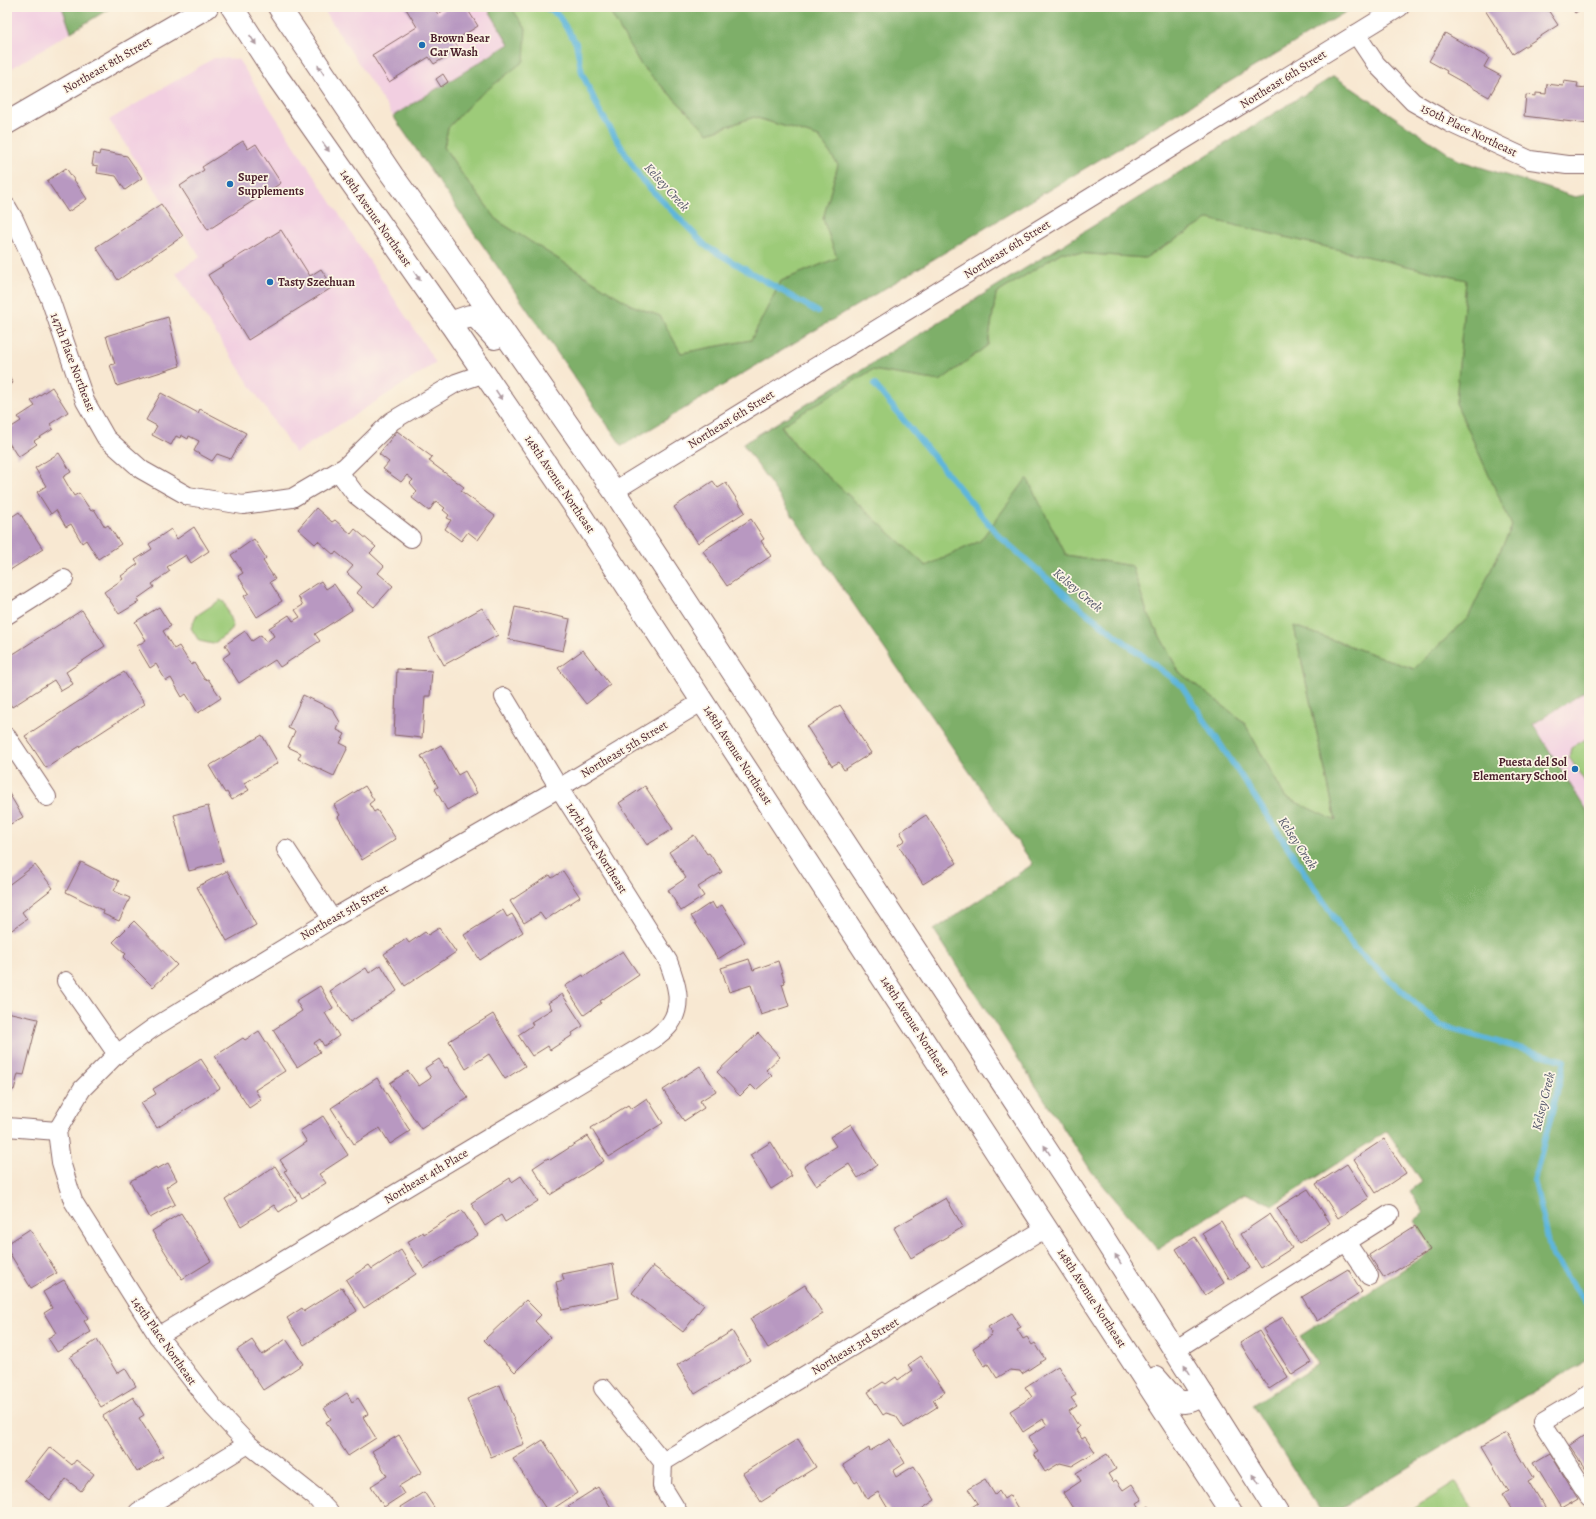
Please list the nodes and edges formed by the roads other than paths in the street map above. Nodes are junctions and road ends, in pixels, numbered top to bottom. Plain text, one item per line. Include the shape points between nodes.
1 (207, 7) edge
2 (232, 7) edge
3 (279, 7) edge
4 (1400, 7) edge
5 (1356, 34) junction
6 (7, 123) edge
7 (1589, 165) edge
8 (7, 206) edge
9 (450, 323) junction
10 (485, 373) junction
11 (532, 374) junction
12 (338, 471) junction
13 (614, 491) junction
14 (411, 538) dead end
15 (64, 579) dead end
16 (7, 615) edge
17 (504, 697) dead end
18 (703, 701) junction
19 (7, 737) edge
20 (559, 788) junction
21 (47, 797) dead end
22 (286, 849) dead end
23 (332, 918) junction
24 (66, 981) dead end
25 (678, 1002) joint
26 (117, 1054) junction
27 (7, 1127) edge
28 (57, 1131) junction
29 (1390, 1214) dead end
30 (1046, 1228) junction
31 (1346, 1242) junction
32 (1369, 1276) dead end
33 (1114, 1331) junction
34 (158, 1336) junction
35 (1175, 1350) junction
36 (603, 1388) dead end
37 (1589, 1394) edge
38 (1203, 1395) junction
39 (248, 1444) junction
40 (663, 1462) junction
41 (1589, 1496) edge
42 (138, 1512) edge
43 (329, 1512) edge
44 (678, 1512) edge
45 (1231, 1512) edge
46 (1277, 1512) edge

1 - 6 main road, Northeast 8th Street
2 -> 9 main road, 148th Avenue Northeast via 332,156
11 -> 3 main road
4 - 5 street, Northeast 6th Street
5 - 7 street, 150th Place Northeast via 1376,64 1413,102 1450,123 1530,160 1567,166
5 - 13 street, Northeast 6th Street
8 - 12 street, 147th Place Northeast via 50,299 85,401 106,438 142,470 188,496 243,505 292,498
9 - 10 main road, 148th Avenue Northeast
9 - 11 main road via 470,316 478,319
10 - 12 street via 456,383 392,421
10 -> 18 main road, 148th Avenue Northeast
11 - 13 main road
12 - 14 street via 356,495
35 -> 13 main road via 1082,1203
15 - 16 street
17 - 20 street, 147th Place Northeast
18 - 20 street, Northeast 5th Street
18 - 30 main road, 148th Avenue Northeast
19 - 21 street
20 - 23 street, Northeast 5th Street
20 - 25 street, 147th Place Northeast via 668,961 677,985
22 - 23 street
23 - 26 street, Northeast 5th Street via 153,1028
24 - 26 street
25 - 34 street, Northeast 4th Place via 670,1024 654,1039
26 - 28 street, Northeast 5th Street via 82,1089
27 - 28 street
28 - 34 street, 145th Place Northeast via 61,1162 72,1201
29 - 31 street
30 - 33 main road, 148th Avenue Northeast
30 - 40 street, Northeast 3rd Street
31 - 32 street
31 - 35 street
33 - 38 main road via 1173,1397 1182,1403 1192,1402
33 - 45 main road, 148th Avenue Northeast
34 - 39 street, 145th Place Northeast via 212,1407
38 -> 35 main road
36 - 40 street
37 - 41 street via 1542,1422
46 -> 38 main road
39 - 42 street
39 - 43 street, 145th Place Northeast via 315,1497
40 - 44 street via 662,1486

